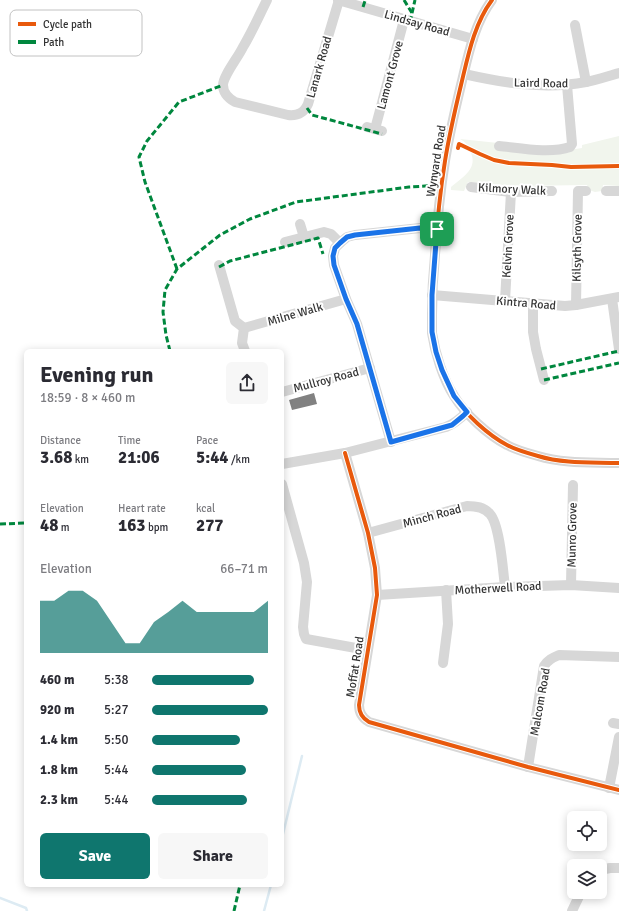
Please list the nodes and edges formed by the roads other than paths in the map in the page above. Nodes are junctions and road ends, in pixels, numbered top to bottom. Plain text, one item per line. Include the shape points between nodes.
1 (268, 0) edge
2 (338, 0) edge
3 (492, 0) edge
4 (404, 20) junction
5 (575, 25) dead end
6 (473, 39) junction
7 (619, 73) edge
8 (464, 74) junction
9 (586, 82) junction
10 (567, 84) junction
11 (375, 129) dead end
12 (499, 146) dead end
13 (471, 187) dead end
14 (606, 190) dead end
15 (552, 191) dead end
16 (578, 191) dead end
17 (619, 191) edge
18 (511, 192) junction
19 (300, 224) dead end
20 (437, 229) junction
21 (304, 237) junction
22 (285, 242) dead end
23 (340, 243) junction
24 (219, 265) dead end
25 (432, 295) junction
26 (615, 298) edge
27 (346, 299) junction
28 (505, 301) junction
29 (534, 304) junction
30 (576, 305) junction
31 (244, 328) junction
32 (244, 349) edge
33 (619, 349) edge
34 (370, 368) junction
35 (544, 380) dead end
36 (284, 391) edge
37 (467, 412) junction
38 (391, 442) junction
39 (345, 453) junction
40 (619, 462) edge
41 (284, 464) edge
42 (573, 485) dead end
43 (284, 491) edge
44 (368, 533) junction
45 (571, 585) junction
46 (505, 587) junction
47 (619, 588) edge
48 (446, 590) junction
49 (377, 594) junction
50 (367, 650) junction
51 (619, 657) edge
52 (443, 663) dead end
53 (619, 737) edge
54 (528, 767) junction
55 (614, 789) edge
56 (619, 868) edge
57 (607, 869) edge
58 (578, 899) edge
59 (572, 911) edge

1 - 2 street, Lanark Road via 224,78 223,85 228,98 235,102 295,116 306,110
2 - 4 street, Lindsay Road
3 - 6 street, Wynyard Road via 481,18
4 - 6 street, Lindsay Road
4 - 11 street, Lamont Grove
5 - 9 street
6 - 8 street, Wynyard Road
7 - 9 street, Laird Road
8 - 10 street, Laird Road via 525,85
8 - 20 street, Wynyard Road via 447,149
9 - 10 street, Laird Road
10 - 12 street via 572,144 570,147 520,152
13 - 18 street, Kilmory Walk
14 - 17 street
15 - 18 street, Kilmory Walk
16 - 30 street, Kilsyth Grove
18 - 28 street, Kelvin Grove
19 - 21 street
20 - 23 street via 420,228 355,235
20 - 25 street, Wynyard Road
21 - 22 street
21 - 23 street via 328,232
23 - 27 street via 335,248 333,256
24 - 31 street via 235,321
25 - 28 street, Kintra Road
25 - 37 street, Wynyard Road via 432,332 436,352 454,396
26 - 30 street, Kintra Road
26 - 33 street
27 - 31 street, Milne Walk
27 - 34 street via 357,324
28 - 29 street, Kintra Road
29 - 30 street, Kintra Road
29 - 35 street via 533,332
31 - 32 street via 242,343
34 - 36 street, Mullroy Road
34 - 38 street
37 - 38 street via 452,425
37 - 40 street, Wynyard Road via 506,444 539,457 560,461
38 - 39 street
39 - 41 street
39 - 44 street, Moffat Road
42 - 45 street, Munro Grove
43 - 50 street via 307,582 303,627 306,639
44 - 46 street, Minch Road via 467,506 477,506 494,519
44 - 49 street, Moffat Road
45 - 46 street, Motherwell Road
45 - 47 street, Motherwell Road
46 - 48 street, Motherwell Road
48 - 49 street, Motherwell Road
48 - 52 street via 448,624
49 - 50 street, Moffat Road
50 - 54 street, Moffat Road via 359,710 369,722
51 - 54 street, Malcom Road via 558,655 547,662 544,666
53 - 55 street
54 - 55 street, Moffat Road
56 - 57 street
58 - 59 street

